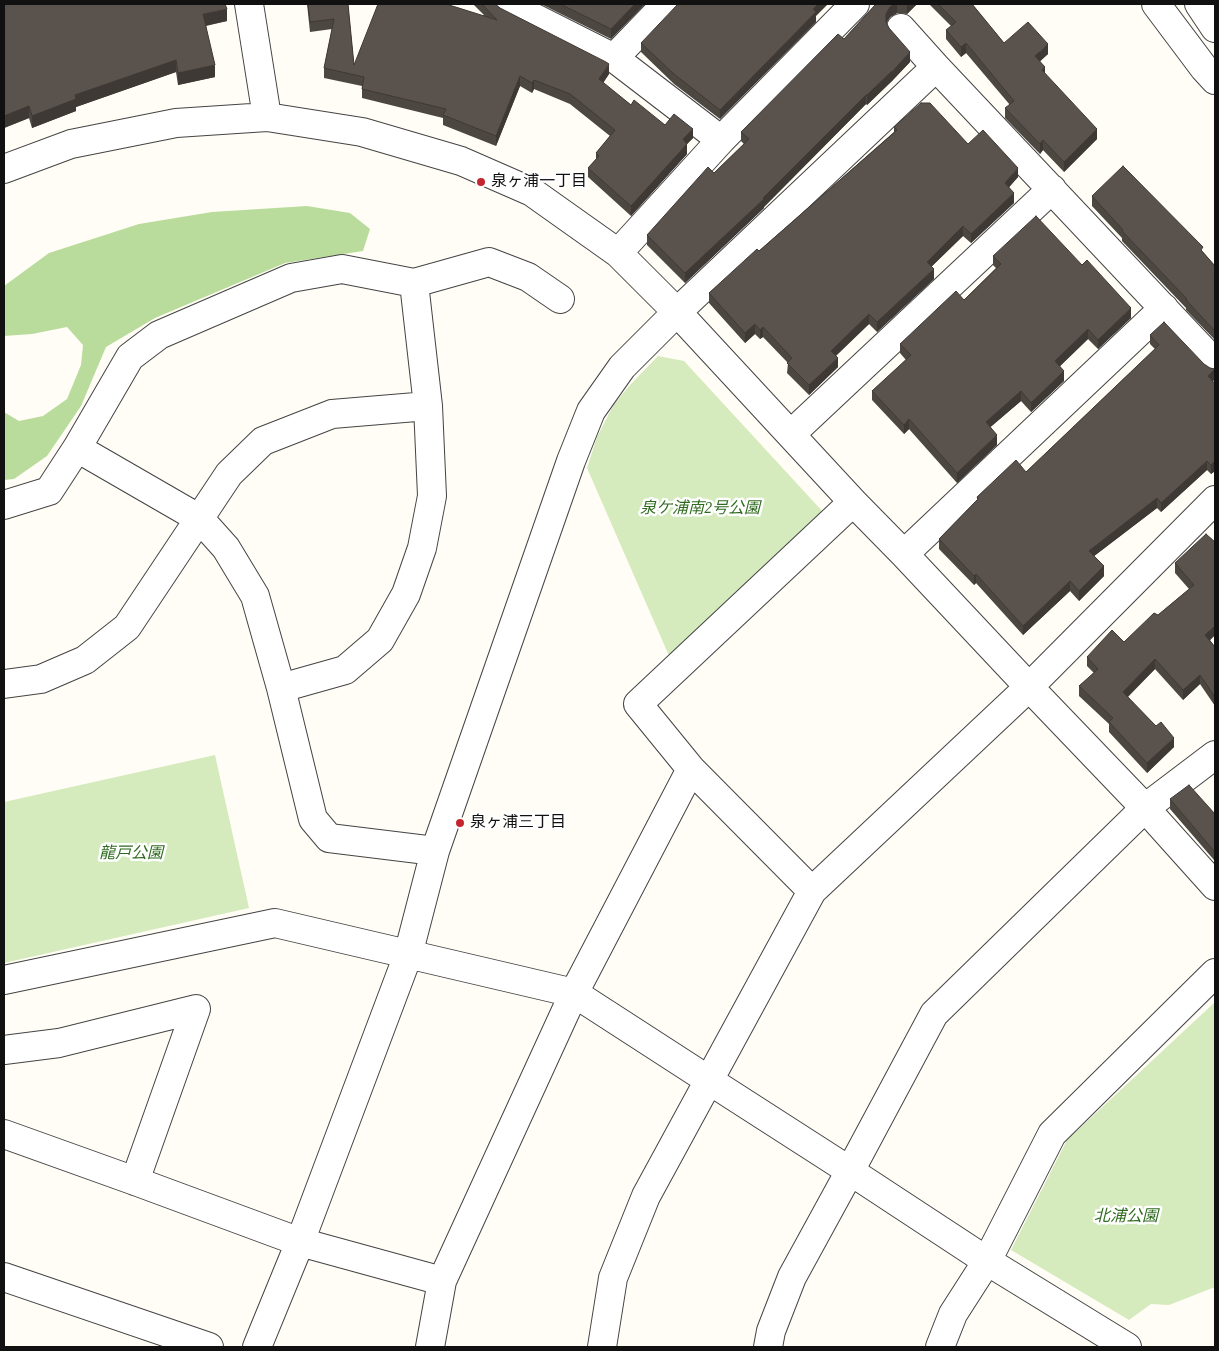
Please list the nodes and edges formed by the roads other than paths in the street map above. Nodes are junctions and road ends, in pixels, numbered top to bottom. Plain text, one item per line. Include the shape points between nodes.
1 (249, 4) edge
2 (507, 4) edge
3 (666, 4) edge
4 (855, 4) edge
5 (1156, 4) edge
6 (1200, 4) edge
7 (901, 28) dead end
8 (1215, 28) edge
9 (614, 58) junction
10 (936, 67) junction
11 (1215, 80) edge
12 (267, 117) junction
13 (720, 140) junction
14 (4, 169) edge
15 (1052, 189) junction
16 (618, 254) junction
17 (414, 283) junction
18 (560, 298) dead end
19 (1164, 308) junction
20 (677, 312) junction
21 (1215, 363) edge
22 (428, 406) junction
23 (791, 434) junction
24 (76, 448) junction
25 (1215, 500) edge
26 (853, 502) junction
27 (4, 505) edge
28 (200, 519) junction
29 (904, 554) junction
30 (4, 684) edge
31 (1029, 687) junction
32 (281, 688) junction
33 (1215, 755) edge
34 (691, 769) junction
35 (1145, 808) junction
36 (435, 851) junction
37 (1215, 886) edge
38 (812, 891) junction
39 (408, 955) junction
40 (1215, 972) edge
41 (4, 980) edge
42 (574, 993) junction
43 (4, 1050) edge
44 (710, 1081) junction
45 (4, 1134) edge
46 (850, 1170) junction
47 (135, 1181) junction
48 (300, 1242) junction
49 (987, 1261) junction
50 (4, 1277) edge
51 (442, 1281) junction
52 (209, 1347) edge
53 (257, 1347) edge
54 (430, 1347) edge
55 (602, 1347) edge
56 (768, 1347) edge
57 (940, 1347) edge
58 (1127, 1347) edge

1 - 12 street
2 - 9 street
3 - 9 street
4 - 13 street
5 - 11 street
6 - 8 street
7 - 10 street
9 - 13 street
10 - 15 street
10 - 20 street
12 - 14 street via 185,122 71,144
12 - 16 street via 362,132 460,161 532,192
13 - 16 street
15 - 19 street
15 - 23 street
16 - 20 street
17 - 18 street via 490,262 528,277
17 - 22 street
17 - 24 street via 342,269 291,278 159,335 130,357
19 - 21 street
19 - 29 street
20 - 23 street
20 - 36 street via 622,367 591,411
22 - 28 street via 332,414 263,441 229,474
22 - 32 street via 432,496 422,548 406,594 380,640 346,670
23 - 26 street
24 - 27 street via 49,491
24 - 28 street
25 - 31 street
26 - 29 street
26 - 34 street via 638,704
28 - 30 street via 127,627 85,660 41,680
28 - 32 street via 226,548 256,596
29 - 31 street
31 - 35 street
31 - 38 street
32 - 36 street via 313,819 329,838
33 - 35 street
34 - 38 street
34 - 42 street
35 - 37 street
35 - 46 street via 934,1014
36 - 39 street
38 - 44 street
39 - 41 street via 275,923
39 - 42 street
39 - 48 street
40 - 49 street via 1052,1134
42 - 44 street
42 - 51 street
43 - 47 street via 59,1043 196,1009
44 - 46 street
44 - 55 street via 646,1196 616,1269
45 - 47 street
46 - 49 street
46 - 56 street via 792,1277
47 - 48 street
48 - 51 street
48 - 53 street
49 - 57 street via 953,1314
49 - 58 street
50 - 52 street
51 - 54 street

